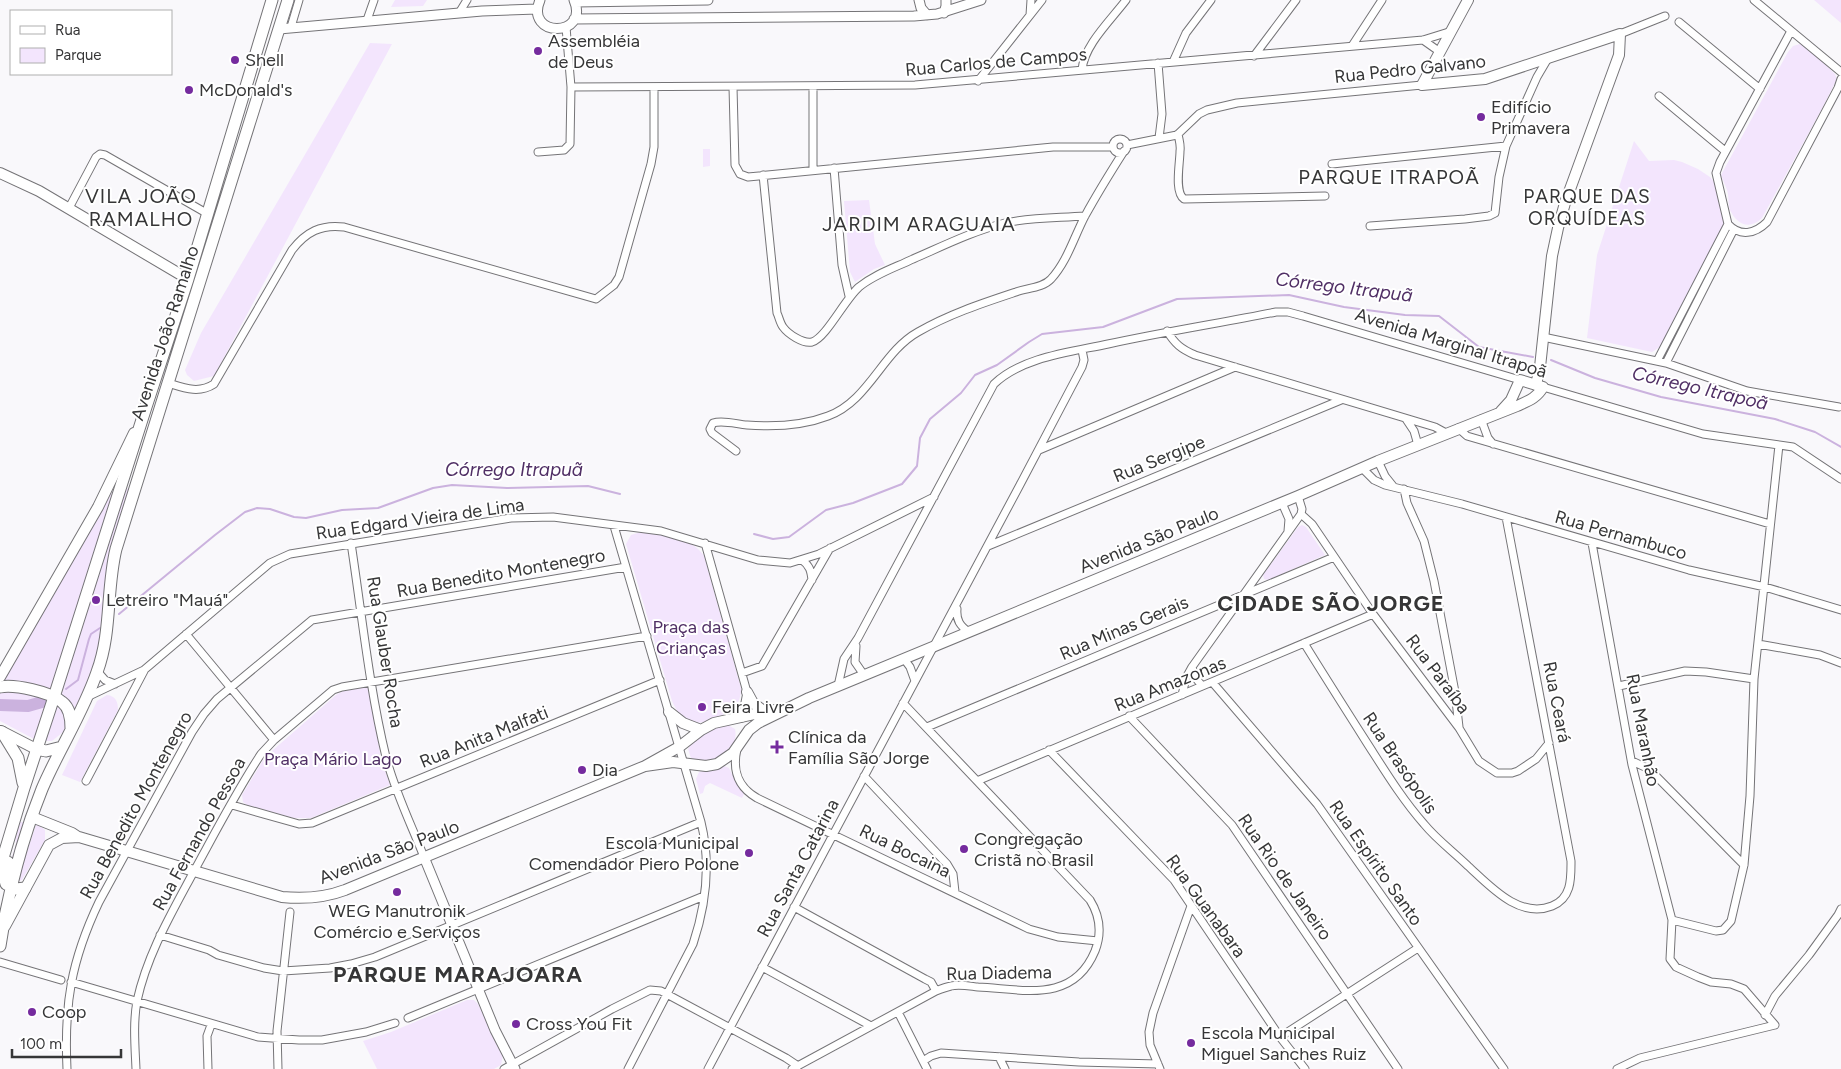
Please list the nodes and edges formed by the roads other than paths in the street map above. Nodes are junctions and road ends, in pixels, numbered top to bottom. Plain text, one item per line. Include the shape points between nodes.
1 (272, 0) edge
2 (288, 0) edge
3 (299, 0) edge
4 (374, 0) edge
5 (467, 0) edge
6 (708, 0) edge
7 (919, 0) edge
8 (946, 0) edge
9 (981, 0) edge
10 (1031, 0) edge
11 (1042, 0) edge
12 (1126, 0) edge
13 (1211, 0) edge
14 (1296, 0) edge
15 (1382, 0) edge
16 (1468, 0) edge
17 (1754, 0) edge
18 (574, 1) edge
19 (622, 1) edge
20 (539, 4) edge
21 (459, 13) junction
22 (944, 13) junction
23 (927, 15) junction
24 (1030, 15) junction
25 (1664, 16) dead end
26 (574, 19) junction
27 (367, 20) junction
28 (1679, 22) dead end
29 (566, 27) junction
30 (285, 28) junction
31 (263, 30) junction
32 (1452, 31) junction
33 (1791, 31) junction
34 (1620, 34) junction
35 (1423, 40) junction
36 (1352, 46) junction
37 (1440, 52) junction
38 (1254, 56) junction
39 (1547, 60) junction
40 (1173, 62) junction
41 (1158, 63) junction
42 (1532, 64) junction
43 (1082, 70) junction
44 (1841, 72) edge
45 (1537, 77) junction
46 (1841, 79) edge
47 (978, 81) junction
48 (1422, 85) junction
49 (813, 86) junction
50 (570, 87) junction
51 (733, 87) junction
52 (654, 88) junction
53 (1760, 89) junction
54 (1659, 96) dead end
55 (1178, 134) junction
56 (1158, 138) junction
57 (1506, 146) junction
58 (1125, 148) junction
59 (1114, 149) junction
60 (1725, 151) junction
61 (538, 152) dead end
62 (1332, 164) dead end
63 (834, 168) junction
64 (813, 170) junction
65 (0, 173) edge
66 (1110, 173) junction
67 (763, 175) junction
68 (1325, 196) dead end
69 (69, 208) junction
70 (208, 214) junction
71 (1085, 216) junction
72 (1370, 226) dead end
73 (1731, 227) junction
74 (188, 278) junction
75 (849, 296) junction
76 (1167, 331) junction
77 (1543, 337) junction
78 (1082, 350) junction
79 (1657, 361) junction
80 (1666, 363) junction
81 (1235, 367) junction
82 (1520, 380) junction
83 (168, 383) junction
84 (1539, 386) junction
85 (1341, 400) junction
86 (146, 407) junction
87 (1839, 407) dead end
88 (1501, 411) junction
89 (1406, 419) junction
90 (1481, 419) junction
91 (1458, 428) junction
92 (1446, 433) junction
93 (1493, 444) junction
94 (1418, 445) junction
95 (1779, 445) junction
96 (1039, 450) junction
97 (736, 451) dead end
98 (1378, 461) junction
99 (1362, 468) junction
100 (1841, 479) edge
101 (1393, 486) junction
102 (1404, 489) junction
103 (1298, 496) junction
104 (934, 497) junction
105 (1282, 503) junction
106 (1301, 514) junction
107 (1506, 518) junction
108 (1770, 524) junction
109 (614, 526) junction
110 (1288, 533) junction
111 (351, 543) junction
112 (705, 543) junction
113 (1592, 543) junction
114 (988, 546) junction
115 (831, 548) junction
116 (1334, 557) junction
117 (802, 560) junction
118 (626, 568) junction
119 (812, 581) junction
120 (1765, 587) junction
121 (1242, 594) junction
122 (957, 606) junction
123 (1841, 610) edge
124 (362, 612) junction
125 (1373, 614) junction
126 (969, 632) junction
127 (186, 634) junction
128 (646, 636) junction
129 (858, 638) junction
130 (1304, 643) junction
131 (1758, 644) junction
132 (935, 646) junction
133 (904, 659) junction
134 (1841, 663) edge
135 (1192, 667) junction
136 (144, 670) junction
137 (98, 672) junction
138 (742, 673) junction
139 (864, 675) junction
140 (0, 677) edge
141 (1754, 679) junction
142 (660, 680) junction
143 (915, 681) junction
144 (371, 682) junction
145 (1213, 683) junction
146 (116, 684) junction
147 (838, 686) junction
148 (1202, 686) junction
149 (1619, 686) junction
150 (0, 687) edge
151 (230, 688) junction
152 (747, 692) junction
153 (1182, 695) junction
154 (54, 697) junction
155 (86, 698) junction
156 (809, 698) junction
157 (903, 703) junction
158 (669, 712) junction
159 (765, 712) junction
160 (1129, 716) junction
161 (742, 718) junction
162 (927, 727) junction
163 (1459, 728) junction
164 (71, 729) junction
165 (701, 730) junction
166 (1, 732) edge
167 (274, 740) junction
168 (1549, 743) junction
169 (739, 745) junction
170 (62, 747) junction
171 (679, 747) junction
172 (36, 749) junction
173 (1049, 750) junction
174 (1632, 761) junction
175 (684, 764) junction
176 (645, 766) junction
177 (864, 776) junction
178 (86, 781) dead end
179 (977, 781) junction
180 (24, 788) junction
181 (396, 789) junction
182 (232, 805) junction
183 (32, 817) junction
184 (14, 820) junction
185 (701, 822) junction
186 (48, 823) junction
187 (833, 834) junction
188 (78, 837) junction
189 (6, 845) junction
190 (49, 845) junction
191 (127, 852) junction
192 (424, 857) junction
193 (1744, 865) junction
194 (0, 868) edge
195 (194, 872) junction
196 (11, 888) junction
197 (25, 888) junction
198 (955, 892) junction
199 (1568, 894) joint
200 (704, 896) junction
201 (1191, 906) junction
202 (794, 907) junction
203 (1841, 908) edge
204 (290, 912) dead end
205 (1672, 920) junction
206 (452, 924) junction
207 (2, 932) junction
208 (160, 935) junction
209 (1098, 941) junction
210 (0, 946) edge
211 (1418, 948) junction
212 (0, 962) edge
213 (762, 966) junction
214 (283, 971) junction
215 (61, 980) dead end
216 (70, 982) junction
217 (479, 989) junction
218 (936, 991) junction
219 (1348, 993) junction
220 (668, 995) junction
221 (137, 1002) junction
222 (898, 1012) junction
223 (1765, 1015) junction
224 (408, 1018) dead end
225 (395, 1023) dead end
226 (211, 1025) junction
227 (871, 1026) junction
228 (730, 1028) junction
229 (1280, 1037) junction
230 (277, 1039) junction
231 (999, 1056) junction
232 (923, 1061) junction
233 (1081, 1066) edge
234 (795, 1067) edge
235 (1159, 1067) edge
236 (511, 1068) edge
237 (67, 1069) edge
238 (136, 1069) edge
239 (208, 1069) edge
240 (278, 1069) edge
241 (628, 1069) edge
242 (708, 1069) edge
243 (927, 1069) edge
244 (1005, 1069) edge
245 (1305, 1069) edge
246 (1398, 1069) edge
247 (1504, 1069) edge
248 (1617, 1069) edge

1 - 31 highway, Avenida João Ramalho
2 - 30 highway, Avenida João Ramalho
3 - 30 street
4 - 27 street
5 - 21 street
6 - 19 street
7 - 23 street
8 - 22 street
9 - 22 street
10 - 24 street
11 - 24 street
12 - 43 street via 1089,48
13 - 40 street via 1186,33
14 - 38 street
15 - 36 street
16 - 32 main road
17 - 33 street
18 - 19 street
18 - 26 street
20 - 21 street
20 - 29 street via 539,19 547,27
21 - 27 street
22 - 23 street
23 - 26 street
24 - 47 street
25 - 34 street, Rua Pedro Galvano
26 - 29 street
27 - 30 street
28 - 53 street
29 - 50 street
30 - 31 highway
30 - 83 highway, Avenida João Ramalho
31 - 70 highway, Avenida João Ramalho
32 - 35 street, Rua Carlos de Campos
32 - 37 main road
33 - 44 street
33 - 53 street
34 - 39 main road, Rua Pedro Galvano
34 - 77 main road via 1619,55 1558,228
35 - 36 street, Rua Carlos de Campos
35 - 37 street
36 - 38 street, Rua Carlos de Campos
37 - 48 main road
38 - 40 street, Rua Carlos de Campos
39 - 42 main road, Rua Pedro Galvano
39 - 45 street
40 - 41 street, Rua Carlos de Campos
41 - 43 street, Rua Carlos de Campos
41 - 56 street via 1162,114
42 - 45 street
42 - 48 main road, Rua Pedro Galvano via 1485,79
43 - 47 street, Rua Carlos de Campos
45 - 57 street
46 - 73 street via 1767,222 1756,231 1743,233
47 - 49 street, Rua Carlos de Campos via 908,86
48 - 55 street, Rua Pedro Galvano via 1237,103 1199,114
49 - 51 street, Rua Carlos de Campos
49 - 64 street
50 - 52 street, Rua Carlos de Campos
50 - 61 street via 570,144 564,150
51 - 52 street, Rua Carlos de Campos
51 - 67 street via 735,165 744,176
52 - 83 street via 651,164 619,277 596,299 344,227 326,227 310,232 292,250 214,384 197,390
53 - 60 street
54 - 60 street
55 - 56 street
55 - 68 street via 1181,148 1179,194 1184,199
56 - 58 street
57 - 62 street
57 - 72 street via 1495,213 1465,220
58 - 59 street via 1120,153
58 - 59 street via 1124,141 1120,139
58 - 66 street
59 - 63 street via 1053,147
59 - 66 street
60 - 73 street via 1716,173
63 - 64 street
63 - 75 street via 842,265
64 - 67 street
65 - 69 main road
66 - 71 street
67 - 75 street via 777,313 783,327 802,341 812,342 824,332
69 - 70 street via 96,157 105,154
69 - 74 main road
70 - 74 highway, Avenida João Ramalho
71 - 75 street via 1006,223 970,234 886,270
71 - 97 street via 1051,280 976,306 915,333 898,348 861,394 830,416 779,426 713,423 712,433
73 - 79 street
73 - 80 street
74 - 86 highway, Avenida João Ramalho
76 - 78 street, Avenida Marginal Itrapoã
76 - 81 street via 1180,348
76 - 82 street, Avenida Marginal Itrapoã via 1288,312
77 - 79 street
77 - 84 main road
78 - 96 street, Rua Santa Catarina via 1082,367
78 - 104 street, Avenida Marginal Itrapoã via 1049,356 1004,376 994,384
79 - 80 street
80 - 87 street via 1747,391
81 - 85 street
81 - 96 street
82 - 84 main road, Avenida Marginal Itrapoã
82 - 88 main road via 1512,400
83 - 137 highway, Avenida João Ramalho via 116,549 106,643
84 - 88 main road, Avenida São Paulo via 1540,393 1533,399
84 - 95 street, Avenida Marginal Itrapoã via 1703,434
85 - 89 street
85 - 114 street, Rua Sergipe
86 - 140 main road, Avenida João Ramalho via 98,506
86 - 154 highway, Avenida João Ramalho
88 - 90 main road, Avenida São Paulo
89 - 92 street
89 - 94 street
90 - 91 main road, Avenida São Paulo
90 - 93 street
91 - 92 main road, Avenida São Paulo
91 - 93 street via 1467,436
92 - 94 main road, Avenida São Paulo
93 - 108 street
94 - 98 main road, Avenida São Paulo
95 - 100 street, Avenida Marginal Itrapoã via 1793,447
95 - 108 street
96 - 114 street, Rua Santa Catarina
98 - 99 main road, Avenida São Paulo
98 - 101 street
99 - 101 street, Rua Pernambuco via 1374,480
99 - 103 main road, Avenida São Paulo
101 - 102 street, Rua Pernambuco
102 - 107 street, Rua Pernambuco
102 - 163 street via 1424,541 1434,581 1456,692
103 - 105 main road, Avenida São Paulo
103 - 106 street
104 - 115 street, Rua Edgard Vieira de Lima
104 - 129 street, Avenida Marginal Itrapoã
105 - 110 street via 1289,519
105 - 126 main road, Avenida São Paulo
106 - 110 street
106 - 116 street, Rua Paraíba via 1312,524
107 - 113 street, Rua Pernambuco
107 - 168 street, Rua Ceará
108 - 120 street
109 - 111 street, Rua Edgard Vieira de Lima via 554,517 511,518
109 - 112 street, Rua Edgard Vieira de Lima via 661,530
109 - 118 street
110 - 121 street
111 - 124 street, Rua Glauber Rocha
111 - 127 street, Rua Edgard Vieira de Lima via 282,556
112 - 117 street, Rua Edgard Vieira de Lima via 758,560 790,563
112 - 138 street
113 - 120 street, Rua Pernambuco
113 - 149 street, Rua Maranhão
114 - 122 street, Rua Santa Catarina
115 - 117 street, Rua Edgard Vieira de Lima
115 - 119 street
116 - 121 street, Rua Minas Gerais
116 - 125 street, Rua Paraíba
117 - 119 street via 811,570
118 - 124 street, Rua Benedito Montenegro
118 - 128 street
119 - 138 street via 762,666
120 - 123 street, Rua Pernambuco
120 - 131 street
121 - 135 street
121 - 162 street, Rua Minas Gerais
122 - 126 street via 959,624
122 - 132 street, Rua Santa Catarina
124 - 144 street, Rua Glauber Rocha
124 - 151 street, Rua Benedito Montenegro via 312,620
125 - 130 street, Rua Amazonas
125 - 163 street, Rua Paraíba
126 - 132 main road, Avenida São Paulo
127 - 136 street, Rua Edgard Vieira de Lima
127 - 151 street
128 - 142 street
128 - 144 street, Rua Fernando Pessoa
129 - 139 street via 854,658
129 - 147 street, Avenida Marginal Itrapoã via 844,659
130 - 145 street, Rua Amazonas
130 - 199 street, Rua Brasópolis via 1382,767 1425,826 1493,890 1517,904 1544,909 1557,904
131 - 134 street via 1820,655
131 - 141 street
132 - 133 main road, Avenida São Paulo
132 - 143 street, Rua Santa Catarina
133 - 139 main road, Avenida São Paulo
133 - 143 street
135 - 148 street via 1194,678
135 - 153 street
136 - 146 street, Rua Edgard Vieira de Lima
136 - 178 street
137 - 146 street via 105,680
137 - 155 highway, Avenida João Ramalho
138 - 152 street
139 - 147 main road, Avenida São Paulo
141 - 149 street via 1685,671
141 - 193 street
142 - 158 street
142 - 181 street, Rua Anita Malfati
143 - 157 street, Rua Santa Catarina
144 - 167 street, Rua Fernando Pessoa via 333,690
144 - 181 street, Rua Glauber Rocha
145 - 148 street, Rua Amazonas
145 - 211 street, Rua Espírito Santo via 1316,804
146 - 155 street, Rua Edgard Vieira de Lima
147 - 156 main road, Avenida São Paulo
148 - 153 street, Rua Amazonas
149 - 174 street, Rua Maranhão
150 - 154 highway
151 - 167 street
151 - 191 street, Rua Benedito Montenegro via 210,707 192,732
152 - 159 main road via 753,703
152 - 161 street
153 - 160 street, Rua Amazonas
154 - 164 highway via 69,712
154 - 172 highway, Avenida João Ramalho
155 - 164 highway, Avenida João Ramalho
156 - 159 main road, Avenida São Paulo
156 - 169 main road, Avenida São Paulo via 758,723
157 - 162 street, Rua Diadema
157 - 177 street, Rua Santa Catarina
158 - 165 main road via 682,723
158 - 171 street
159 - 161 main road, Avenida São Paulo
160 - 173 street, Rua Amazonas
160 - 219 street, Rua Rio de Janeiro via 1232,825
161 - 165 main road, Avenida São Paulo via 720,721
161 - 169 main road
162 - 179 street, Rua Diadema
163 - 168 street, Rua Paraíba via 1479,762 1496,773 1518,771 1541,754
164 - 170 highway, Avenida João Ramalho
165 - 171 main road, Avenida São Paulo
166 - 172 main road
166 - 180 highway via 18,758
167 - 182 street, Rua Fernando Pessoa via 261,754
168 - 199 street, Rua Ceará via 1571,860
169 - 175 main road, Avenida São Paulo via 723,761 711,766
169 - 187 street, Rua Bocaina via 736,772 746,790
170 - 172 highway
170 - 183 highway, Avenida João Ramalho
171 - 175 street
171 - 176 main road, Avenida São Paulo
172 - 180 highway, Avenida João Ramalho
173 - 179 street, Rua Amazonas
173 - 201 street, Rua Guanabara via 1170,876
174 - 193 street via 1649,769
174 - 205 street, Rua Maranhão
175 - 176 main road, Avenida São Paulo via 673,762
175 - 185 street
176 - 192 main road, Avenida São Paulo
177 - 187 street, Rua Santa Catarina
177 - 198 street via 947,864 953,874
179 - 209 street, Rua Diadema via 1090,900 1099,918
180 - 184 highway, Avenida João Ramalho
181 - 182 street, Rua Anita Malfati via 306,824
181 - 192 street, Rua Glauber Rocha
182 - 195 street, Rua Fernando Pessoa
183 - 184 highway
183 - 186 main road, Avenida São Paulo
183 - 196 highway, Avenida João Ramalho
184 - 189 highway, Avenida João Ramalho
185 - 200 street via 707,868
185 - 206 street
186 - 188 main road, Avenida São Paulo
186 - 190 main road
187 - 198 street, Rua Bocaina
187 - 202 street, Rua Santa Catarina
188 - 190 main road, Avenida São Paulo via 62,838
188 - 191 main road, Avenida São Paulo
189 - 194 highway
189 - 196 highway via 9,858 4,881
190 - 197 main road
191 - 195 main road, Avenida São Paulo
191 - 216 street, Rua Benedito Montenegro via 89,921
192 - 195 main road, Avenida São Paulo via 338,892 310,898 276,896
192 - 206 street, Rua Glauber Rocha
193 - 205 street via 1731,921 1723,930
195 - 208 street, Rua Fernando Pessoa
196 - 197 highway
196 - 207 highway, Avenida João Ramalho
197 - 207 main road
198 - 209 street, Rua Bocaina via 1029,929 1058,937
200 - 217 street
200 - 220 street via 693,944
201 - 229 street, Rua Guanabara
201 - 235 street via 1149,1032 1150,1045
202 - 213 street, Rua Santa Catarina
202 - 218 street via 931,982
203 - 223 street via 1809,955 1775,996
204 - 214 street
205 - 223 street, Rua Maranhão via 1670,959 1676,967 1711,982 1738,986
206 - 214 street via 351,964
206 - 217 street, Rua Glauber Rocha
207 - 210 highway, Avenida João Ramalho
208 - 214 street
208 - 221 street, Rua Fernando Pessoa
209 - 218 street, Rua Diadema via 1089,964 1081,974 1071,982 1050,990 957,986
211 - 219 street
211 - 247 street, Rua Espírito Santo
212 - 215 street
213 - 227 street
213 - 228 street, Rua Santa Catarina
214 - 230 street
216 - 221 street
216 - 237 street, Rua Benedito Montenegro via 66,1012
217 - 224 street
217 - 236 street, Rua Glauber Rocha
218 - 222 street, Rua Diadema
219 - 229 street
219 - 246 street, Rua Rio de Janeiro
220 - 228 street
220 - 236 street via 650,990
220 - 241 street
221 - 226 street
221 - 238 street, Rua Fernando Pessoa via 134,1025
222 - 227 street, Rua Diadema
222 - 232 street
223 - 248 street, Rua Maranhão via 1775,1025 1640,1058
225 - 230 street via 322,1040
226 - 230 street
226 - 239 street via 207,1036
227 - 234 street, Rua Diadema
228 - 234 street via 786,1058
228 - 242 street, Rua Santa Catarina
229 - 245 street, Rua Guanabara
230 - 240 street
231 - 232 street via 941,1053
231 - 233 street
231 - 244 street
232 - 243 street
233 - 235 street

